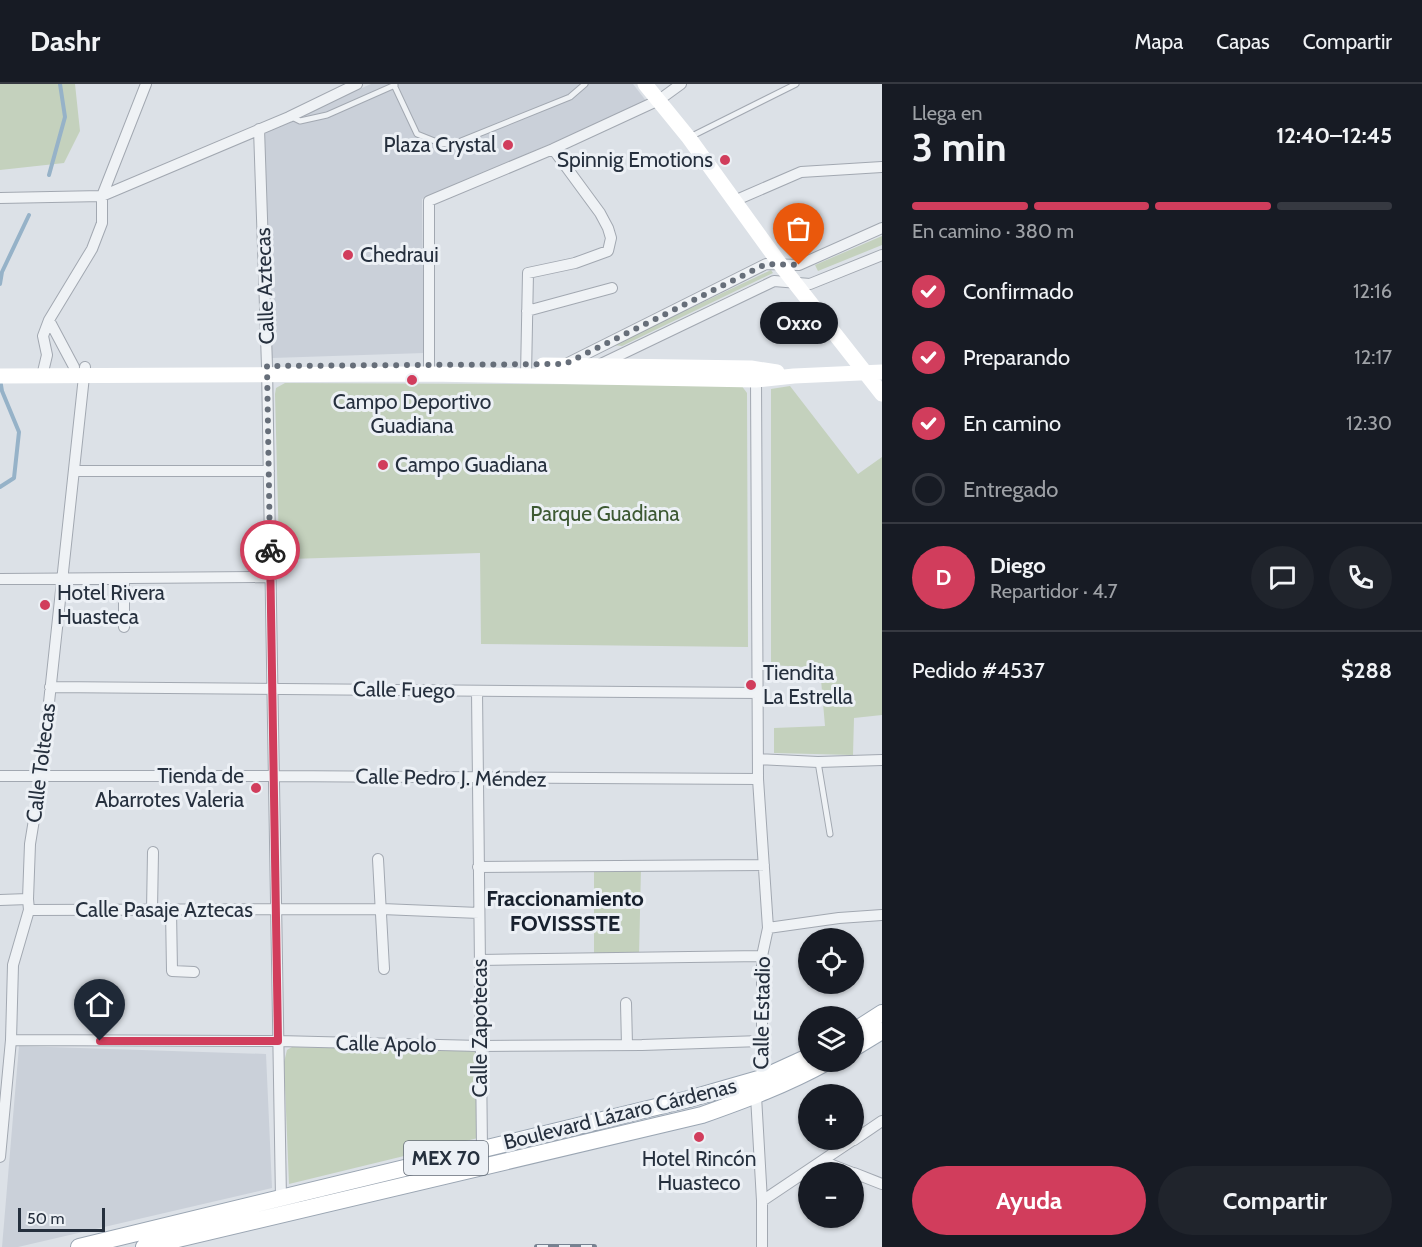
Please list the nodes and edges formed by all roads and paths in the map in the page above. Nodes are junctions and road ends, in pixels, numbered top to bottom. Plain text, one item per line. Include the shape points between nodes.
1 (146, 84) edge
2 (357, 84) edge
3 (585, 84) edge
4 (645, 84) edge
5 (681, 84) edge
6 (796, 84) edge
7 (395, 85) edge
8 (659, 100) junction
9 (289, 117) junction
10 (259, 129) junction
11 (689, 138) junction
12 (553, 149) junction
13 (882, 167) edge
14 (102, 196) junction
15 (0, 198) edge
16 (734, 201) junction
17 (882, 228) edge
18 (882, 255) edge
19 (780, 264) junction
20 (796, 283) junction
21 (612, 288) dead end
22 (527, 311) junction
23 (49, 320) junction
24 (599, 365) junction
25 (0, 368) edge
26 (429, 369) junction
27 (81, 370) junction
28 (526, 370) junction
29 (268, 371) junction
30 (20, 372) junction
31 (43, 372) junction
32 (569, 372) junction
33 (865, 372) junction
34 (882, 372) edge
35 (754, 374) junction
36 (0, 376) edge
37 (882, 394) edge
38 (74, 471) junction
39 (269, 471) junction
40 (271, 577) junction
41 (0, 579) edge
42 (63, 579) junction
43 (124, 579) junction
44 (124, 627) dead end
45 (50, 687) junction
46 (273, 688) junction
47 (477, 691) junction
48 (759, 693) junction
49 (759, 759) junction
50 (882, 760) edge
51 (818, 762) junction
52 (0, 776) edge
53 (274, 776) junction
54 (41, 777) junction
55 (477, 778) junction
56 (758, 779) junction
57 (830, 834) dead end
58 (153, 852) dead end
59 (378, 859) dead end
60 (764, 865) junction
61 (478, 867) junction
62 (0, 900) edge
63 (28, 905) junction
64 (382, 909) junction
65 (152, 910) junction
66 (171, 910) junction
67 (276, 910) junction
68 (479, 913) junction
69 (882, 915) edge
70 (768, 928) junction
71 (762, 956) junction
72 (480, 960) junction
73 (0, 965) edge
74 (13, 965) junction
75 (384, 969) dead end
76 (194, 972) dead end
77 (626, 1003) dead end
78 (882, 1013) edge
79 (864, 1025) edge
80 (882, 1031) edge
81 (11, 1040) junction
82 (278, 1041) junction
83 (761, 1041) junction
84 (864, 1042) edge
85 (627, 1045) junction
86 (480, 1046) junction
87 (798, 1062) edge
88 (808, 1072) edge
89 (762, 1078) junction
90 (756, 1096) junction
91 (882, 1120) edge
92 (864, 1132) edge
93 (0, 1147) edge
94 (482, 1149) junction
95 (838, 1150) edge
96 (0, 1157) edge
97 (822, 1161) joint
98 (864, 1177) edge
99 (882, 1184) edge
100 (280, 1199) junction
101 (762, 1201) junction
102 (79, 1247) edge
103 (144, 1247) edge
104 (762, 1247) edge

1 - 14 street
2 - 9 street
3 - 7 lane via 570,97 456,143 442,144 417,134
4 - 8 main road
5 - 8 street
6 - 11 lane
7 - 9 lane via 327,115 300,121
8 - 11 main road
8 - 12 street
9 - 10 street
10 - 14 street
10 - 29 street, Calle Aztecas
11 - 16 main road
12 - 22 street via 600,213 611,238 608,250 593,257 528,273
12 - 26 street via 429,201
13 - 16 street via 801,172
14 - 15 street
14 - 23 street via 102,223 92,249
16 - 19 main road
17 - 19 street via 799,265
18 - 20 street via 810,284
19 - 20 main road
19 - 32 street via 766,264
20 - 24 street via 774,281
20 - 33 main road
21 - 22 street
22 - 28 street
23 - 27 street
23 - 31 street via 43,336 47,355
24 - 32 main road
24 - 35 main road
25 - 30 main road
26 - 28 main road
26 - 29 main road
27 - 29 main road
27 - 31 main road
27 - 38 street, Calle Toltecas
28 - 32 main road
29 - 39 street, Calle Aztecas
30 - 31 main road
30 - 36 main road
32 - 35 main road
33 - 34 main road
33 - 35 main road
33 - 37 main road
35 - 48 street
38 - 39 street
38 - 42 street, Calle Toltecas
39 - 40 street, Calle Aztecas
40 - 43 street
40 - 46 street, Calle Aztecas
41 - 42 street
42 - 43 street
42 - 45 street, Calle Toltecas
43 - 44 street
45 - 46 street, Calle Fuego
45 - 54 street, Calle Toltecas
46 - 47 street, Calle Fuego
46 - 53 street, Calle Aztecas
47 - 48 street, Calle Fuego
47 - 55 street, Calle Zapotecas
48 - 49 street
49 - 51 street
49 - 56 street
50 - 51 street
51 - 57 lane
52 - 54 street, Calle Pedro J. Méndez
53 - 54 street, Calle Pedro J. Méndez
53 - 55 street, Calle Pedro J. Méndez
53 - 67 street, Calle Aztecas
54 - 63 street, Calle Toltecas via 30,844
55 - 56 street, Calle Pedro J. Méndez
55 - 61 street, Calle Zapotecas
56 - 60 street, Calle Estadio
58 - 65 street
59 - 64 street
60 - 61 street
60 - 70 street, Calle Estadio
61 - 68 street, Calle Zapotecas
62 - 63 street, Calle Pasaje Aztecas
63 - 65 street, Calle Pasaje Aztecas
63 - 74 street, Calle Toltecas
64 - 67 street, Calle Pasaje Aztecas
64 - 68 street, Calle Pasaje Aztecas
64 - 75 street
65 - 66 street, Calle Pasaje Aztecas
66 - 67 street, Calle Pasaje Aztecas
66 - 76 street via 172,971
67 - 82 street, Calle Aztecas
68 - 72 street, Calle Zapotecas
69 - 70 street
70 - 71 street, Calle Estadio
71 - 72 street
71 - 83 street, Calle Estadio
72 - 86 street, Calle Zapotecas
73 - 74 street
74 - 81 street, Calle Toltecas
77 - 85 street
78 - 79 main road
80 - 84 main road
81 - 82 street, Calle Apolo
81 - 93 street, Calle Toltecas
82 - 86 street, Calle Apolo
82 - 100 street, Calle Aztecas
83 - 85 street, Calle Apolo
83 - 89 street, Calle Estadio
85 - 86 street, Calle Apolo
86 - 94 street, Calle Zapotecas
87 - 89 main road, Boulevard Lázaro Cárdenas / MEX 70
88 - 90 main road, Boulevard Lázaro Cárdenas / MEX 70
89 - 90 street, Calle Estadio
89 - 94 main road, Boulevard Lázaro Cárdenas / MEX 70
90 - 101 street, Calle Estadio
90 - 103 main road, Boulevard Lázaro Cárdenas / MEX 70 via 702,1114
91 - 92 street
93 - 96 street, Calle Toltecas
94 - 100 main road, Boulevard Lázaro Cárdenas / MEX 70
95 - 97 street
97 - 101 street
98 - 99 street
100 - 102 main road, Boulevard Lázaro Cárdenas / MEX 70
101 - 104 street, Calle Estadio

